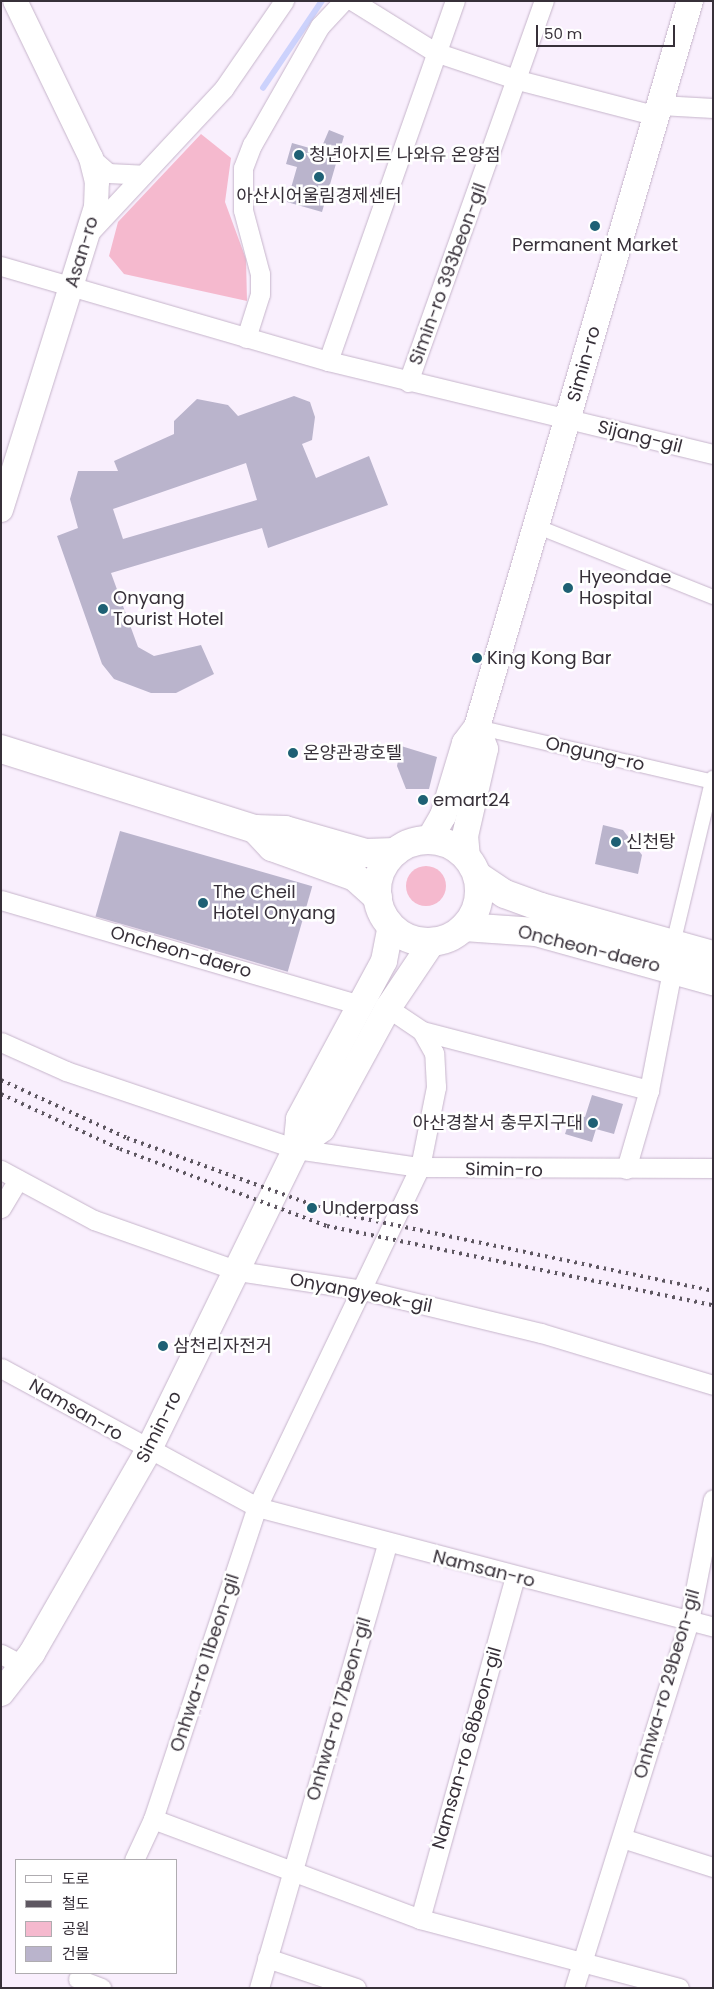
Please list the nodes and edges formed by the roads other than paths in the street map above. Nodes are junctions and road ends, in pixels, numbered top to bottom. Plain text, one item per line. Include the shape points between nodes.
1 (15, 1) edge
2 (284, 1) edge
3 (343, 1) edge
4 (353, 1) edge
5 (455, 1) edge
6 (544, 1) edge
7 (690, 1) edge
8 (435, 52) junction
9 (518, 80) junction
10 (713, 108) edge
11 (658, 110) junction
12 (91, 158) junction
13 (143, 175) junction
14 (88, 234) junction
15 (1, 266) edge
16 (71, 289) junction
17 (246, 338) junction
18 (328, 361) junction
19 (408, 382) junction
20 (568, 419) junction
21 (713, 454) edge
22 (5, 483) edge
23 (1, 510) edge
24 (536, 526) junction
25 (713, 597) edge
26 (477, 727) junction
27 (7, 746) edge
28 (712, 781) edge
29 (255, 829) junction
30 (429, 840) junction
31 (395, 852) junction
32 (472, 867) junction
33 (378, 898) junction
34 (1, 900) edge
35 (391, 926) junction
36 (464, 927) junction
37 (433, 941) junction
38 (713, 955) edge
39 (673, 957) junction
40 (713, 981) edge
41 (360, 1005) junction
42 (388, 1008) junction
43 (422, 1031) junction
44 (1, 1042) edge
45 (649, 1090) junction
46 (296, 1149) junction
47 (420, 1168) junction
48 (713, 1168) edge
49 (626, 1169) junction
50 (1, 1170) edge
51 (18, 1180) junction
52 (1, 1208) edge
53 (238, 1272) junction
54 (363, 1290) junction
55 (1, 1368) edge
56 (713, 1384) edge
57 (148, 1451) junction
58 (713, 1498) edge
59 (257, 1507) junction
60 (387, 1544) junction
61 (515, 1577) junction
62 (689, 1622) junction
63 (713, 1627) edge
64 (12, 1660) edge
65 (1, 1693) edge
66 (153, 1819) junction
67 (622, 1838) junction
68 (134, 1859) edge
69 (713, 1867) edge
70 (291, 1873) junction
71 (420, 1919) junction
72 (267, 1958) junction
73 (582, 1960) junction
74 (78, 1980) edge
75 (101, 1988) edge
76 (259, 1988) edge
77 (356, 1988) edge
78 (574, 1988) edge
79 (679, 1988) edge

1 - 12 street, Asan-ro
2 - 13 street via 224,88
3 - 17 street via 320,26 252,145 243,168 243,210 260,274 260,294
4 - 8 street
5 - 8 street
6 - 9 street, Simin-ro 393beon-gil
7 - 11 main road, Simin-ro
8 - 9 street
8 - 18 street
9 - 11 street
9 - 19 street, Simin-ro 393beon-gil
10 - 11 street
11 - 20 main road, Simin-ro
12 - 13 street via 108,173
12 - 14 street, Asan-ro via 97,182
13 - 14 street
14 - 16 street, Asan-ro
15 - 16 street, Simin-ro 393beon-gil
16 - 17 street, Simin-ro 393beon-gil
16 - 22 street, Asan-ro
17 - 18 street, Simin-ro 393beon-gil
18 - 19 street, Simin-ro 393beon-gil
19 - 20 street, Simin-ro 393beon-gil
20 - 21 street, Sijang-gil
20 - 24 main road, Simin-ro
22 - 23 street, Asan-ro
24 - 25 street
24 - 26 main road, Simin-ro
26 - 28 street, Ongung-ro
26 - 30 main road, Simin-ro via 464,743 443,816
26 - 32 main road via 485,749 465,836
27 - 29 main road
28 - 39 street, Oncheon-daero
29 - 31 main road via 285,830 366,853
29 - 33 main road via 272,847 355,877
30 - 31 main road via 413,842
30 - 32 main road via 445,842
31 - 33 main road via 379,874
32 - 36 main road via 477,908
32 - 39 main road, Oncheon-daero via 505,894
33 - 35 main road
34 - 41 street, Oncheon-daero
35 - 37 main road via 410,939
35 - 41 main road, Simin-ro via 390,945
36 - 37 main road
36 - 39 main road, Oncheon-daero via 536,932
37 - 42 main road, Simin-ro
38 - 39 main road, Oncheon-daero
39 - 40 main road, Oncheon-daero
39 - 45 street
41 - 46 main road, Simin-ro via 299,1119
42 - 43 street
42 - 46 main road, Simin-ro via 322,1128
43 - 45 street
43 - 47 street via 434,1053 436,1087
44 - 46 street via 66,1071
45 - 49 street
46 - 47 street, Simin-ro
46 - 53 main road, Simin-ro
47 - 49 street, Simin-ro
47 - 54 street
48 - 49 street, Simin-ro
50 - 51 street, Onyangyeok-gil
51 - 52 street
51 - 53 street, Onyangyeok-gil via 94,1220
53 - 54 street, Onyangyeok-gil
53 - 57 main road, Simin-ro
54 - 56 street, Onyangyeok-gil via 540,1333
54 - 59 street
55 - 57 street, Namsan-ro
57 - 59 street, Namsan-ro
57 - 64 main road, Simin-ro
58 - 62 street, Onhwa-ro 29beon-gil
59 - 60 street, Namsan-ro
59 - 66 street, Onhwa-ro 11beon-gil
60 - 61 street, Namsan-ro
60 - 70 street, Onhwa-ro 17beon-gil
61 - 62 street, Namsan-ro
61 - 71 street, Namsan-ro 68beon-gil
62 - 63 street, Namsan-ro
62 - 67 street, Onhwa-ro 29beon-gil
64 - 65 main road, Simin-ro
66 - 68 street, Onhwa-ro 11beon-gil
66 - 70 street
67 - 69 street
67 - 73 street, Onhwa-ro 29beon-gil
70 - 71 street
70 - 72 street, Onhwa-ro 17beon-gil
71 - 73 street
72 - 76 street, Onhwa-ro 17beon-gil
72 - 77 street
73 - 78 street, Onhwa-ro 29beon-gil
73 - 79 street
74 - 75 street

